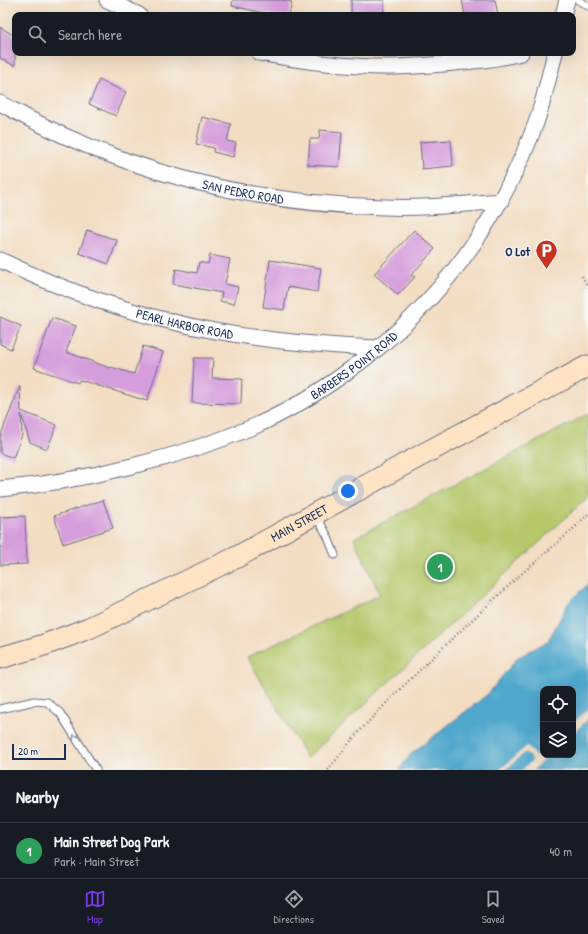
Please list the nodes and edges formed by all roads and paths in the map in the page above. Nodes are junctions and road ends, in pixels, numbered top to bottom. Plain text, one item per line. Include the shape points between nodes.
1 (107, 0) edge
2 (566, 0) edge
3 (578, 0) edge
4 (588, 6) edge
5 (133, 12) edge
6 (564, 12) edge
7 (276, 56) edge
8 (511, 56) edge
9 (554, 56) edge
10 (0, 103) edge
11 (501, 201) junction
12 (0, 260) edge
13 (582, 276) dead end
14 (588, 287) edge
15 (378, 348) junction
16 (588, 366) edge
17 (0, 489) edge
18 (588, 514) edge
19 (315, 515) junction
20 (335, 555) dead end
21 (0, 658) edge
22 (0, 709) edge
23 (96, 770) edge
24 (328, 770) edge

1 - 5 street
2 - 6 street
3 - 4 lane
7 - 8 street via 387,67 430,66
9 - 11 street, BARBERS POINT ROAD via 536,122
10 - 11 street, SAN PEDRO ROAD via 59,134 127,161 183,179 236,191 288,200 385,208
11 - 15 street, BARBERS POINT ROAD via 479,237 434,296
12 - 15 street, PEARL HARBOR ROAD via 96,300 177,323 292,342
13 - 14 path
15 - 17 street, BARBERS POINT ROAD via 295,406 212,443 112,471
16 - 19 street, MAIN STREET
18 - 24 path via 458,632 394,695 355,736
19 - 20 lane
19 - 21 street, MAIN STREET via 237,557 89,628
23 -> 22 lane via 60,713 47,702 34,701

